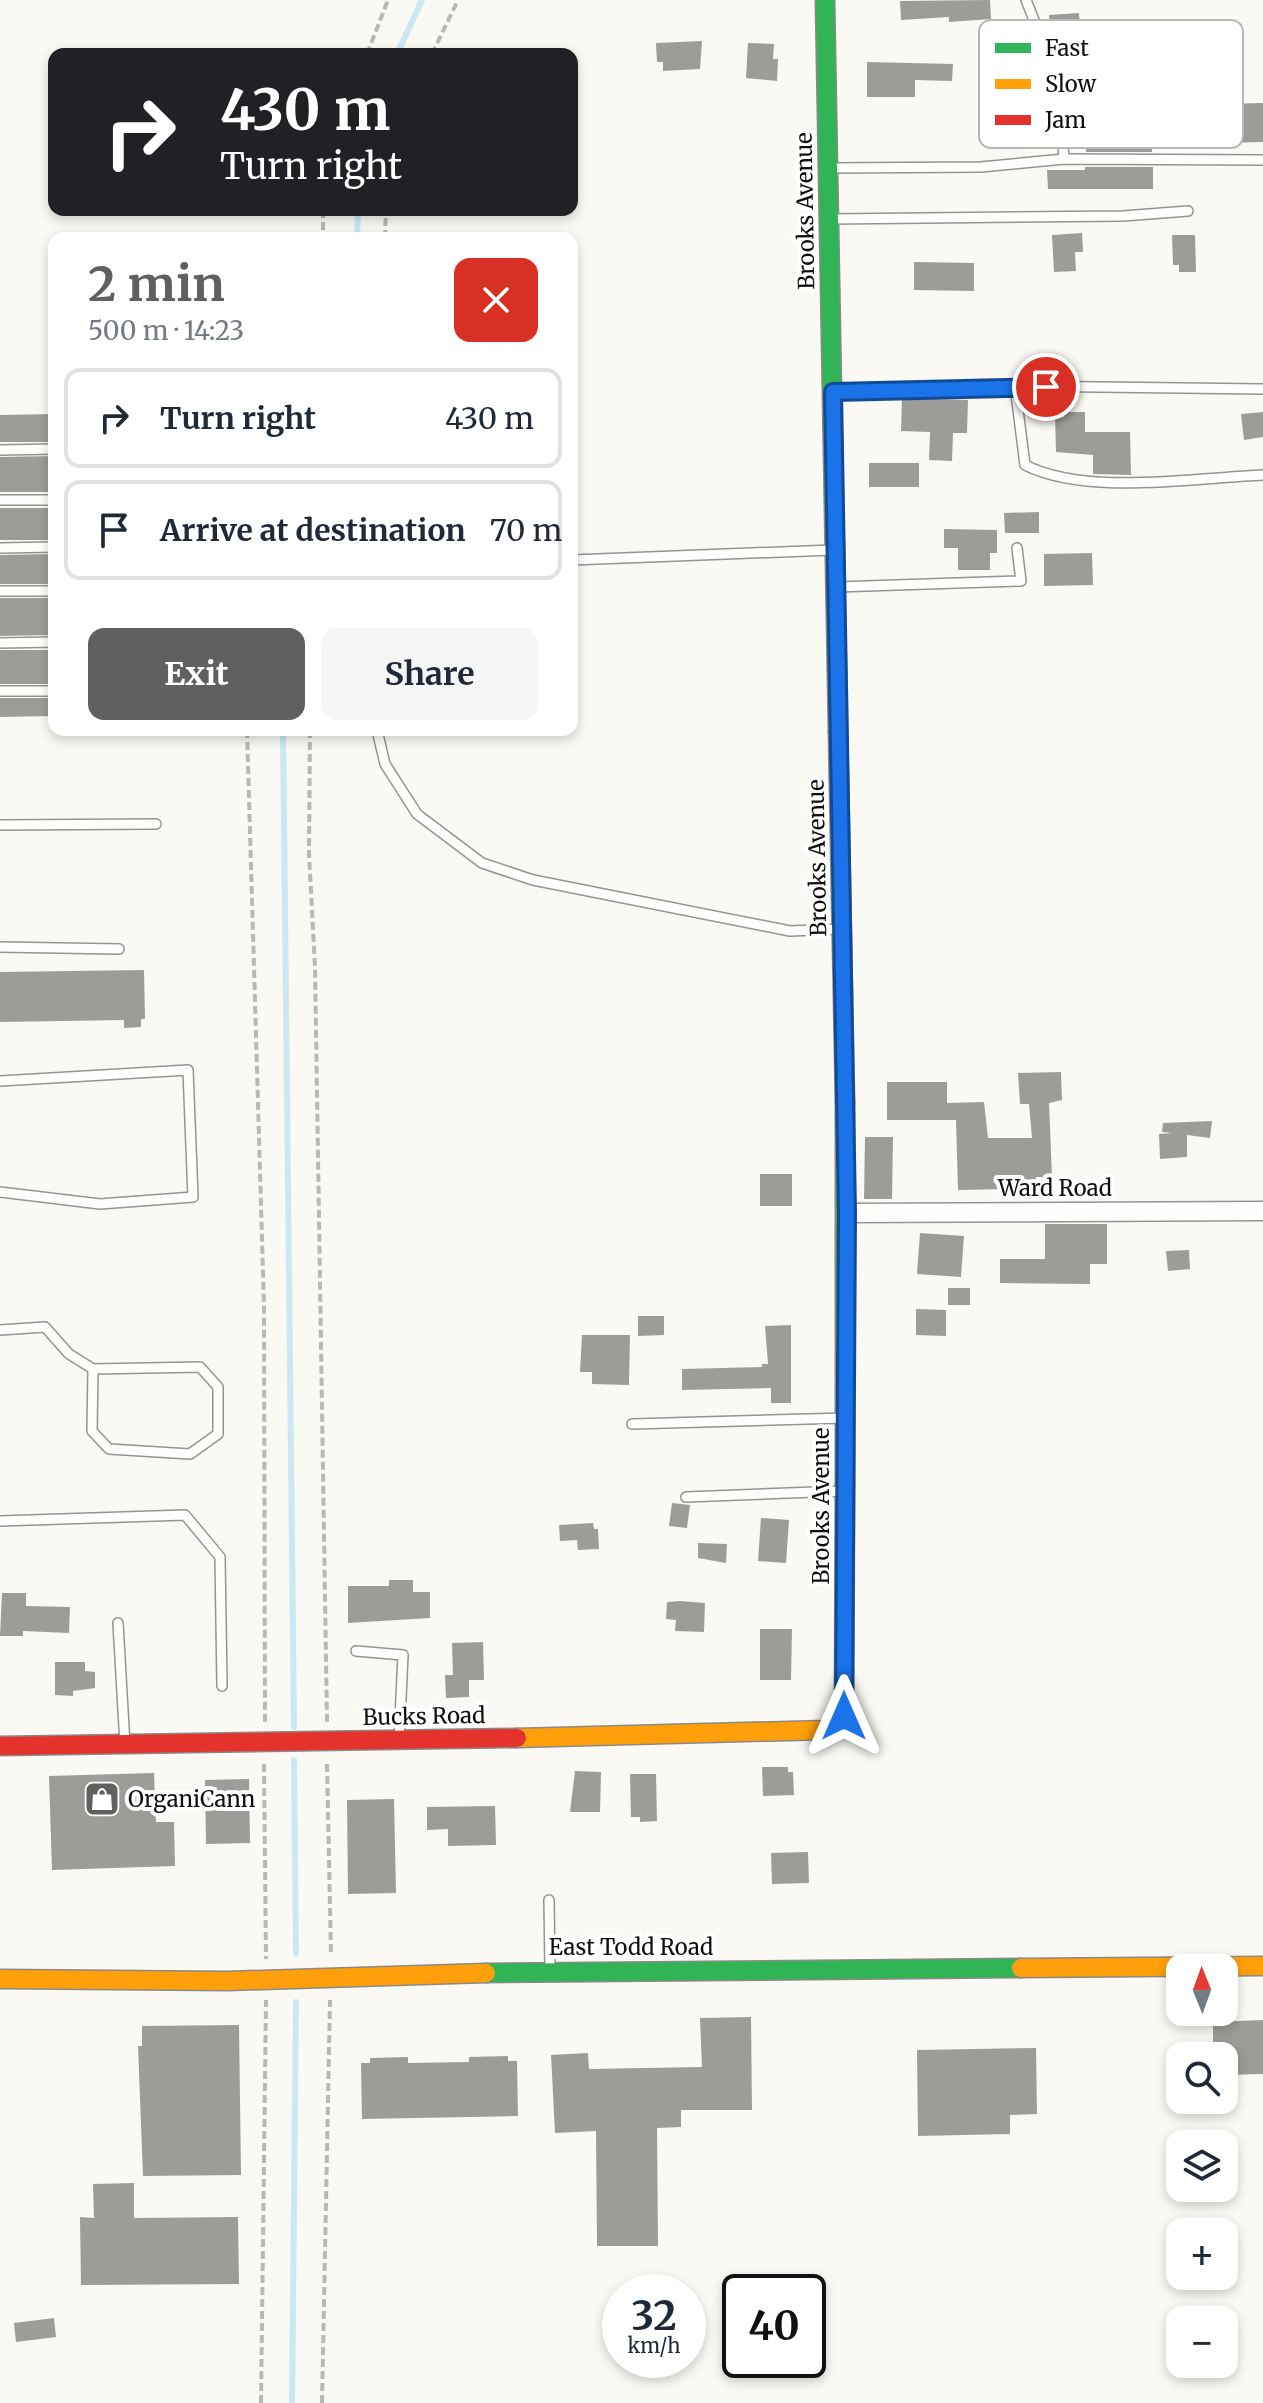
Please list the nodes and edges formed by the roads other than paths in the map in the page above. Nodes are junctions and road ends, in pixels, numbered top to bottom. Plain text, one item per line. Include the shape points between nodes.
1 (825, 0) edge
2 (1026, 0) edge
3 (1034, 20) edge
4 (1063, 148) edge
5 (1064, 159) junction
6 (1263, 160) edge
7 (827, 168) junction
8 (1188, 211) dead end
9 (830, 219) junction
10 (1015, 386) junction
11 (1263, 389) edge
12 (833, 392) junction
13 (48, 449) edge
14 (0, 450) edge
15 (1263, 475) edge
16 (0, 500) edge
17 (48, 500) edge
18 (48, 547) edge
19 (0, 548) edge
20 (1017, 548) dead end
21 (835, 550) junction
22 (578, 560) edge
23 (836, 587) junction
24 (0, 591) edge
25 (48, 591) edge
26 (48, 642) edge
27 (0, 643) edge
28 (0, 691) edge
29 (48, 691) edge
30 (378, 736) edge
31 (156, 824) dead end
32 (0, 825) edge
33 (842, 929) junction
34 (0, 947) edge
35 (119, 949) dead end
36 (0, 1081) edge
37 (0, 1192) edge
38 (1263, 1211) edge
39 (847, 1213) junction
40 (0, 1330) edge
41 (93, 1369) junction
42 (846, 1418) junction
43 (632, 1424) dead end
44 (845, 1491) junction
45 (686, 1497) dead end
46 (0, 1521) edge
47 (118, 1623) dead end
48 (356, 1651) dead end
49 (222, 1686) dead end
50 (844, 1716) joint
51 (399, 1741) junction
52 (125, 1745) junction
53 (0, 1746) edge
54 (549, 1900) dead end
55 (1263, 1966) edge
56 (550, 1972) junction
57 (0, 1979) edge

1 - 7 street, Brooks Avenue
2 - 3 lane
4 - 5 lane
5 - 6 lane
5 - 7 lane via 981,167
7 - 9 street, Brooks Avenue
8 - 9 lane
9 - 12 street, Brooks Avenue
10 - 11 lane
10 - 12 lane
10 - 15 lane via 1025,465 1047,476 1118,481
12 - 21 street, Brooks Avenue
13 - 14 lane
16 - 17 lane
18 - 19 lane
20 - 23 lane via 1021,581
21 - 22 lane
21 - 23 street, Brooks Avenue
23 - 33 street, Brooks Avenue
24 - 25 lane
26 - 27 lane
28 - 29 lane
30 - 33 lane via 385,764 417,814 482,863 533,880 790,931
31 - 32 lane
33 - 39 street, Brooks Avenue
34 - 35 lane
36 - 37 lane via 188,1070 193,1197 100,1204
38 - 39 street, Ward Road
39 - 42 street, Brooks Avenue
40 - 41 lane via 45,1327 69,1354
41 - 41 lane via 200,1367 218,1387 218,1434 190,1454 109,1449 92,1431
42 - 43 lane
42 - 44 street, Brooks Avenue
44 - 45 lane
44 - 50 street, Brooks Avenue
46 - 49 lane via 185,1515 220,1557
47 - 52 lane
48 - 51 lane via 403,1655
50 - 51 street, Bucks Road via 826,1730
51 - 52 street, Bucks Road
52 - 53 street, Bucks Road
54 - 56 lane
55 - 56 street, East Todd Road
56 - 57 street, East Todd Road via 267,1980

